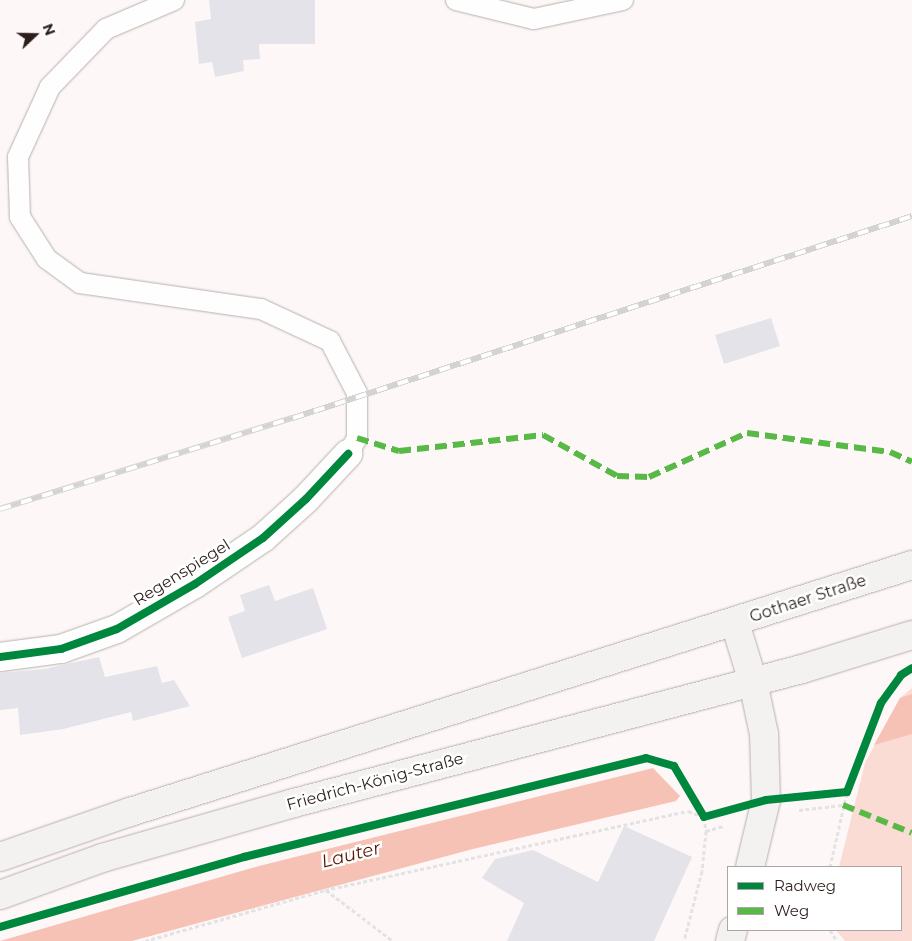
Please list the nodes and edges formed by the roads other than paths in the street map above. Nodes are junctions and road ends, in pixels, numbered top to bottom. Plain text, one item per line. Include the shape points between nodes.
1 (174, 0) edge
2 (456, 0) edge
3 (623, 0) edge
4 (348, 454) joint
5 (912, 565) edge
6 (735, 623) junction
7 (912, 635) edge
8 (0, 657) edge
9 (753, 682) junction
10 (0, 857) edge
11 (750, 866) edge
12 (0, 895) edge

1 - 4 lane, Regenspiegel via 106,29 50,87 18,156 20,217 47,258 80,283 261,309 330,341 357,393 357,438
2 - 3 lane via 534,19
4 - 8 street, Regenspiegel via 263,538 195,584 117,629 61,649
5 - 6 main road, Gothaer Straße
6 - 9 main road, Gothaer Straße
6 - 10 main road via 130,812
7 - 9 main road via 890,645
9 - 11 main road, Gothaer Straße via 764,734 766,800
9 - 12 main road, Friedrich-König-Straße via 294,803 102,858

